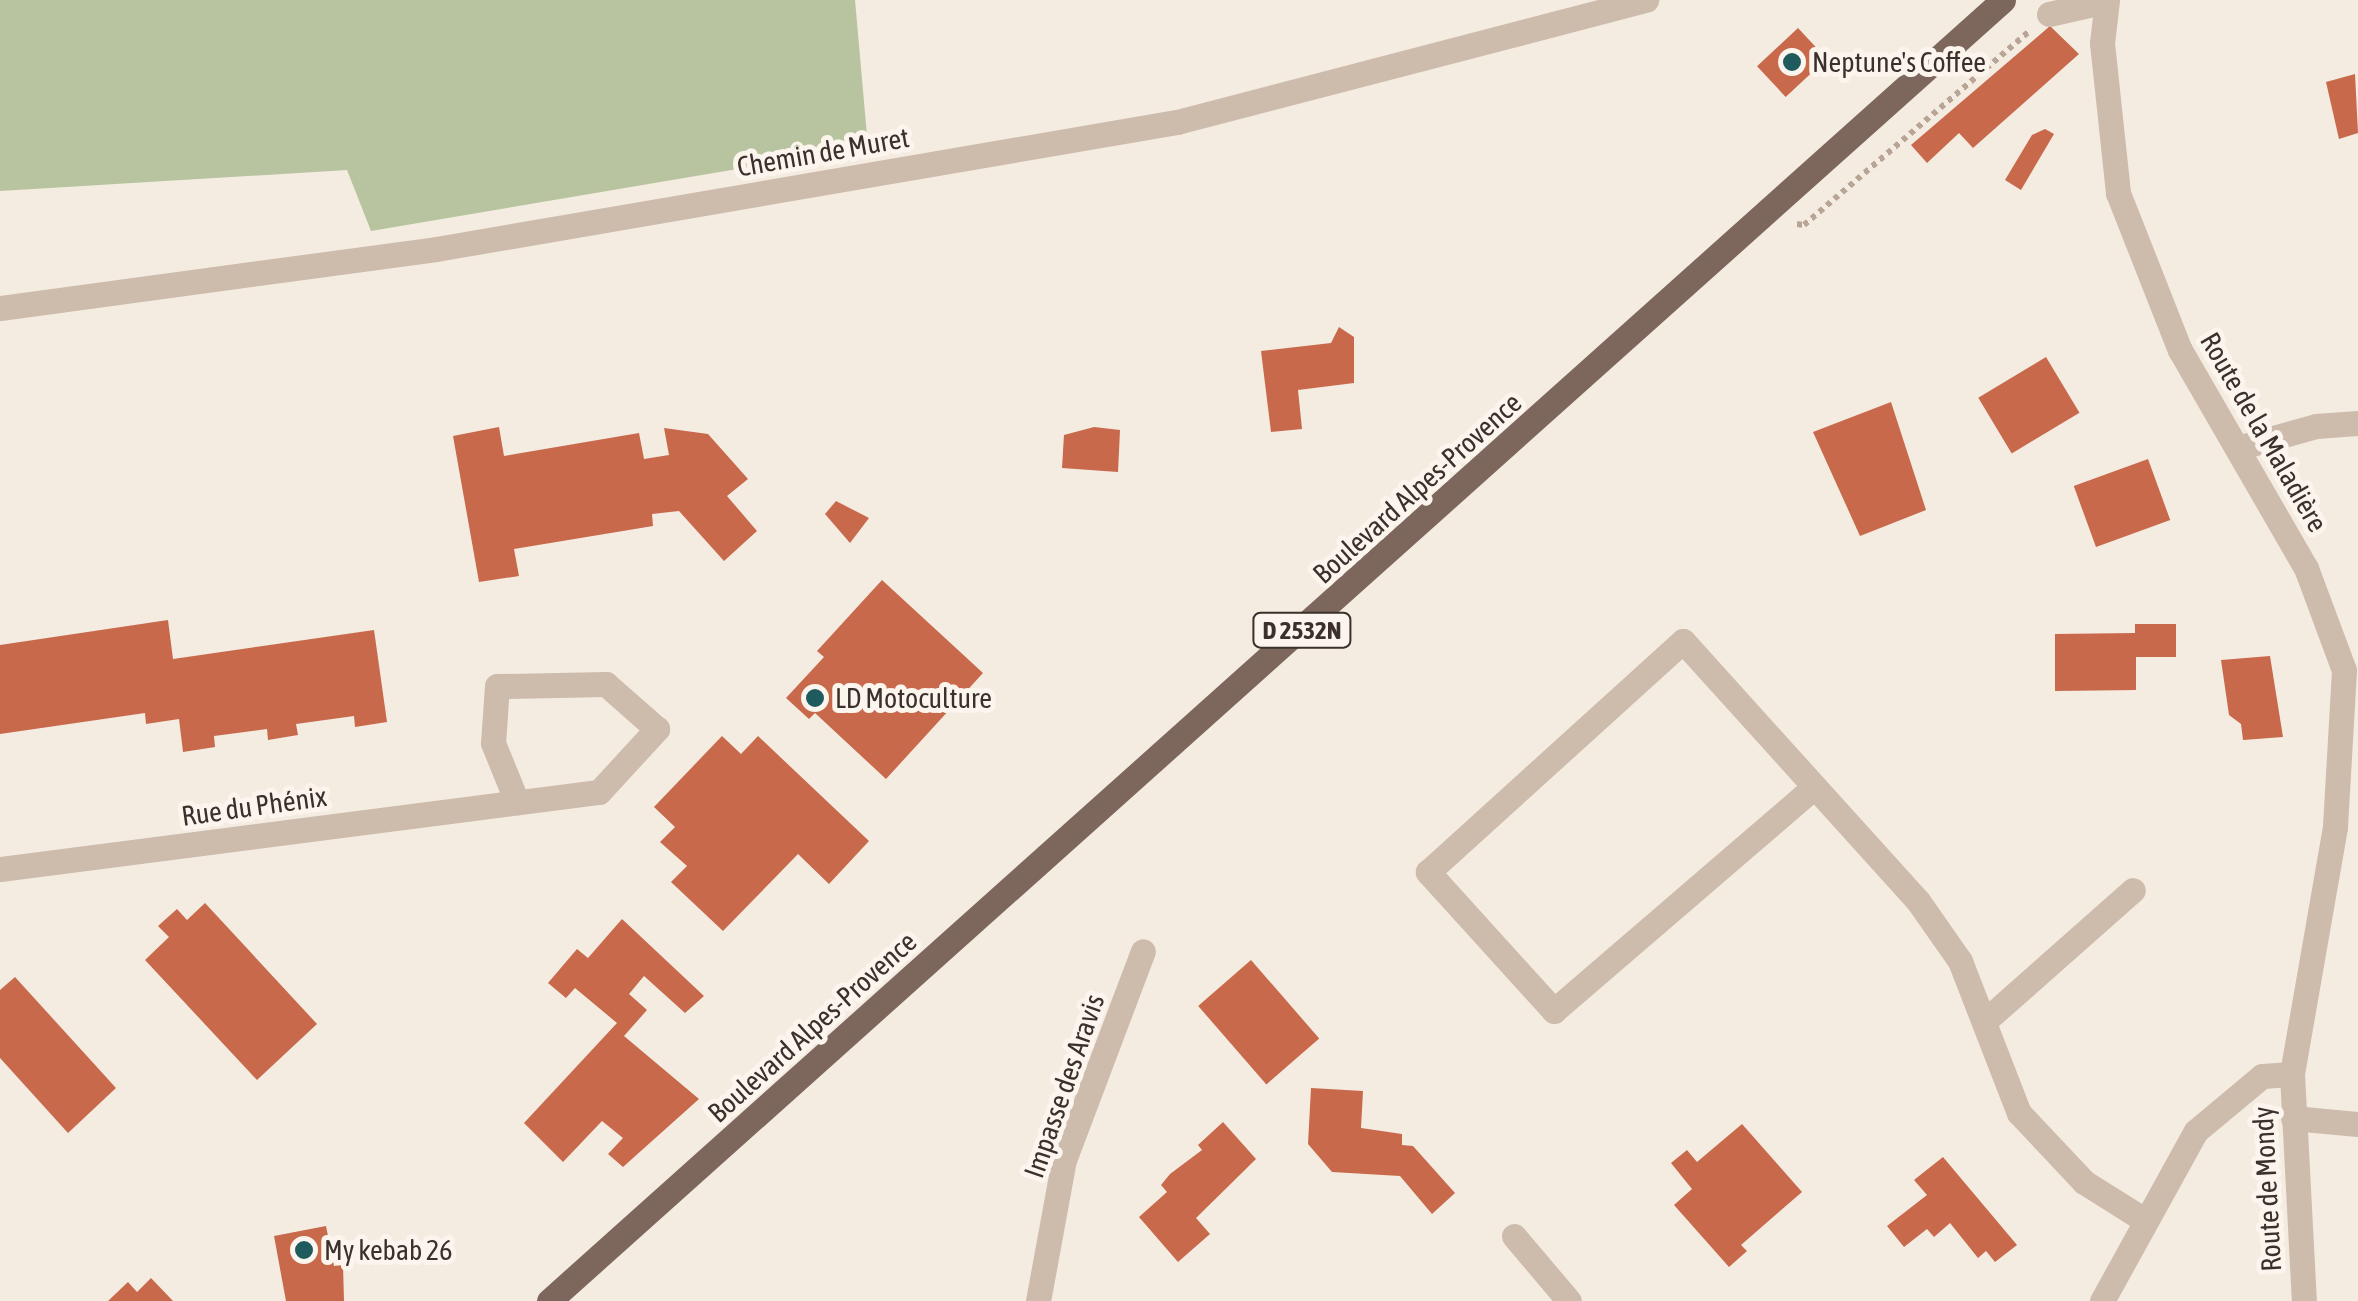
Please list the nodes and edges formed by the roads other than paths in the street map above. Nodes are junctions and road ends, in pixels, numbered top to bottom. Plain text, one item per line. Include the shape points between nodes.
1 (1646, 0) edge
2 (2002, 0) edge
3 (2107, 1) edge
4 (2049, 14) road end
5 (0, 308) edge
6 (2358, 423) edge
7 (2240, 447) junction
8 (1814, 787) junction
9 (518, 802) junction
10 (0, 868) edge
11 (2133, 890) dead end
12 (1142, 951) dead end
13 (1986, 1020) junction
14 (2292, 1074) junction
15 (2294, 1118) junction
16 (2358, 1124) edge
17 (2146, 1221) junction
18 (1514, 1236) dead end
19 (600, 1258) junction
20 (549, 1301) edge
21 (562, 1301) edge
22 (1038, 1301) edge
23 (1569, 1301) edge
24 (2102, 1301) edge
25 (2304, 1301) edge

1 - 5 street, Chemin de Muret via 1177,122 436,248
2 - 19 main road, Boulevard Alpes-Provence / D 2532N
3 - 4 street
3 - 7 street, Route de la Maladière via 2102,43 2118,193 2180,350
6 - 7 street via 2316,426
7 - 14 street, Route de la Maladière via 2306,568 2344,670 2335,827
8 - 8 street via 1683,641 1428,872 1554,1012
8 - 13 street via 1918,901 1960,961
9 - 9 street, Rue du Phénix via 599,792 657,728 606,684 497,686 493,743
9 - 10 street, Rue du Phénix
11 - 13 street
12 - 22 street, Impasse des Aravis via 1064,1160
13 - 17 street via 2019,1114 2084,1182
14 - 15 street, Route de Mondy
14 - 17 street via 2262,1076 2196,1130
15 - 16 street
15 - 25 street, Route de Mondy
17 - 24 street
18 - 23 street
19 - 20 main road, Boulevard Alpes-Provence / D 2532N
19 - 21 main road, Boulevard Alpes-Provence / D 2532N

